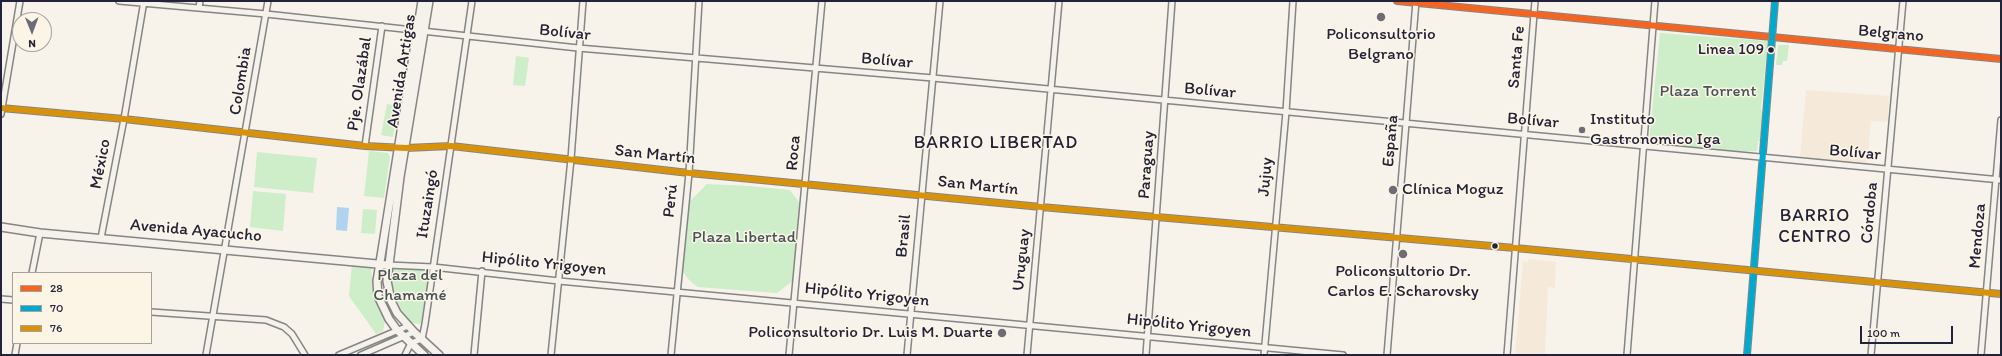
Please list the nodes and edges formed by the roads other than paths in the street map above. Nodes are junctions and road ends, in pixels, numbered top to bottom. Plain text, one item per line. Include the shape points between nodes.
1 (20, 1) edge
2 (119, 1) edge
3 (200, 1) edge
4 (268, 1) edge
5 (422, 1) edge
6 (429, 1) edge
7 (472, 1) edge
8 (583, 1) edge
9 (699, 1) edge
10 (822, 1) edge
11 (940, 1) edge
12 (1059, 1) edge
13 (1172, 1) edge
14 (1293, 1) edge
15 (1397, 1) edge
16 (1535, 1) edge
17 (1655, 1) edge
18 (1776, 1) edge
19 (1903, 1) edge
20 (144, 2) edge
21 (1416, 2) edge
22 (199, 8) junction
23 (1534, 13) junction
24 (266, 14) junction
25 (1653, 25) junction
26 (382, 26) junction
27 (420, 31) junction
28 (466, 37) junction
29 (1773, 38) junction
30 (578, 48) junction
31 (1899, 48) junction
32 (694, 59) junction
33 (2001, 59) edge
34 (815, 69) junction
35 (933, 78) junction
36 (1051, 90) junction
37 (1165, 100) junction
38 (1, 110) edge
39 (1286, 112) junction
40 (124, 119) junction
41 (2001, 120) edge
42 (1406, 124) junction
43 (246, 134) junction
44 (1524, 134) junction
45 (365, 146) junction
46 (451, 146) junction
47 (1643, 146) junction
48 (398, 148) junction
49 (406, 148) junction
50 (1763, 158) junction
51 (571, 159) junction
52 (1888, 170) junction
53 (688, 172) junction
54 (1999, 179) edge
55 (806, 184) junction
56 (922, 194) junction
57 (1041, 207) junction
58 (1157, 217) junction
59 (1, 227) edge
60 (1276, 228) junction
61 (40, 233) junction
62 (101, 238) junction
63 (1397, 239) junction
64 (224, 248) junction
65 (1515, 248) junction
66 (1633, 259) junction
67 (380, 264) junction
68 (388, 265) junction
69 (433, 266) junction
70 (482, 271) junction
71 (1754, 271) junction
72 (32, 272) edge
73 (559, 281) junction
74 (1877, 283) junction
75 (676, 292) junction
76 (1987, 293) junction
77 (2001, 294) edge
78 (1, 299) edge
79 (12, 300) edge
80 (794, 302) junction
81 (152, 312) edge
82 (911, 314) junction
83 (212, 317) junction
84 (1029, 325) junction
85 (408, 326) junction
86 (397, 330) junction
87 (414, 332) junction
88 (404, 336) junction
89 (1148, 336) junction
90 (422, 339) junction
91 (411, 343) junction
92 (17, 344) edge
93 (1265, 348) junction
94 (15, 355) edge
95 (206, 355) edge
96 (305, 355) edge
97 (339, 355) edge
98 (361, 355) edge
99 (405, 355) edge
100 (424, 355) edge
101 (439, 355) edge
102 (474, 355) edge
103 (551, 355) edge
104 (671, 355) edge
105 (789, 355) edge
106 (907, 355) edge
107 (1027, 355) edge
108 (1146, 355) edge
109 (1264, 355) edge
110 (1343, 355) edge
111 (1387, 355) edge
112 (1507, 355) edge
113 (1627, 355) edge
114 (1747, 355) edge
115 (1871, 355) edge
116 (1981, 355) edge

1 - 38 street
2 - 20 street, Bolívar
3 - 22 street
4 - 24 street, Colombia
5 - 27 main road, Avenida Artigas
6 - 27 main road, Avenida Artigas
7 - 28 street, Ituzaingó
8 - 30 street
9 - 32 street, Perú
10 - 34 street, Roca
11 - 35 street, Brasil
12 - 36 street, Uruguay
13 - 37 street, Paraguay
14 - 39 street, Jujuy
15 - 21 street, Belgrano
16 - 23 street, Santa Fe
17 - 25 street
18 - 29 street
19 - 31 street, Córdoba
20 - 22 street, Bolívar
20 - 40 street, México
21 - 23 street, Belgrano
21 - 42 street, España
22 - 24 street, Bolívar
23 - 25 street, Belgrano
23 - 44 street, Santa Fe
24 - 26 street, Bolívar
24 - 43 street, Colombia
25 - 29 street, Belgrano
25 - 47 street
26 - 27 street, Bolívar
26 - 45 street, Pje. Olazábal
27 - 28 street, Bolívar
27 - 48 main road, Avenida Artigas
27 - 49 main road, Avenida Artigas
28 - 30 street, Bolívar
28 - 46 street, Ituzaingó
29 - 31 street, Belgrano
29 - 50 street
30 - 32 street, Bolívar
30 - 51 street
31 - 33 street, Belgrano
31 - 52 street, Córdoba
32 - 34 street, Bolívar
32 - 53 street, Perú
34 - 35 street, Bolívar
34 - 55 street, Roca
35 - 36 street, Bolívar
35 - 56 street, Brasil
36 - 37 street, Bolívar
36 - 57 street, Uruguay
37 - 39 street, Bolívar
37 - 58 street, Paraguay
38 - 40 street, San Martín
39 - 42 street, Bolívar
39 - 60 street, Jujuy
40 - 43 street, San Martín
40 - 62 street, México
41 - 54 street, Mendoza
42 - 44 street, Bolívar
42 - 63 street, España
43 - 45 street, San Martín
43 - 64 street, Colombia
44 - 47 street, Bolívar
44 - 65 street, Santa Fe
45 - 48 street, San Martín
46 - 49 street, San Martín
46 - 51 street, San Martín
46 - 69 street, Ituzaingó
47 - 50 street, Bolívar
47 - 66 street
48 - 49 street, San Martín
48 - 67 main road, Avenida Artigas
49 - 68 main road, Avenida Artigas
50 - 52 street, Bolívar
50 - 71 street
51 - 53 street, San Martín
51 - 73 street
52 - 54 street, Bolívar
52 - 74 street, Córdoba
53 - 55 street, San Martín
53 - 75 street, Perú
54 - 76 street, Mendoza
55 - 56 street, San Martín
55 - 80 street, Roca
56 - 57 street, San Martín
56 - 82 street, Brasil
57 - 58 street, San Martín
57 - 84 street, Uruguay
58 - 60 street, San Martín
58 - 89 street, Paraguay
59 - 61 main road, Avenida Ayacucho
60 - 63 street, San Martín
60 - 93 street, Jujuy
61 - 62 main road, Avenida Ayacucho
61 - 72 street
62 - 64 main road, Avenida Ayacucho
63 - 65 street, San Martín
63 - 111 street, España
64 - 67 main road, Avenida Ayacucho
64 - 83 street, Colombia
65 - 66 street, San Martín
65 - 112 street, Santa Fe
66 - 71 street, San Martín
66 - 113 street
67 - 68 main road, Avenida Ayacucho
67 - 86 main road, Avenida Artigas via 378,296
68 - 69 street, Hipólito Yrigoyen
68 - 85 main road, Avenida Artigas via 386,281 390,301
69 - 70 street, Hipólito Yrigoyen
69 - 90 street, Ituzaingó
70 - 73 street, Hipólito Yrigoyen
70 - 102 street
71 - 74 street, San Martín
71 - 114 street
73 - 75 street, Hipólito Yrigoyen
73 - 103 street
74 - 76 street, San Martín
74 - 115 street, Córdoba
75 - 80 street, Hipólito Yrigoyen
75 - 104 street, Perú
76 - 77 street, San Martín
76 - 116 street, Mendoza
78 - 79 street
80 - 82 street, Hipólito Yrigoyen
80 - 105 street, Roca
81 - 83 street
82 - 84 street, Hipólito Yrigoyen
82 - 106 street, Brasil
83 - 95 street, Colombia
83 - 96 street via 251,319 275,324 292,334
84 - 89 street, Hipólito Yrigoyen
84 - 107 street, Uruguay
85 - 86 street
85 - 87 main road, Avenida Artigas
86 - 88 main road, Avenida Artigas
86 - 97 street
87 - 88 street
87 - 90 main road, Avenida Artigas
88 - 91 main road, Avenida Artigas
88 - 98 street
89 - 93 street, Hipólito Yrigoyen
89 - 108 street, Paraguay
90 - 91 street
90 - 101 main road, Avenida Artigas
91 - 99 street
91 - 100 main road, Avenida Artigas
92 - 94 street
93 - 109 street, Jujuy
93 - 110 street, Hipólito Yrigoyen

